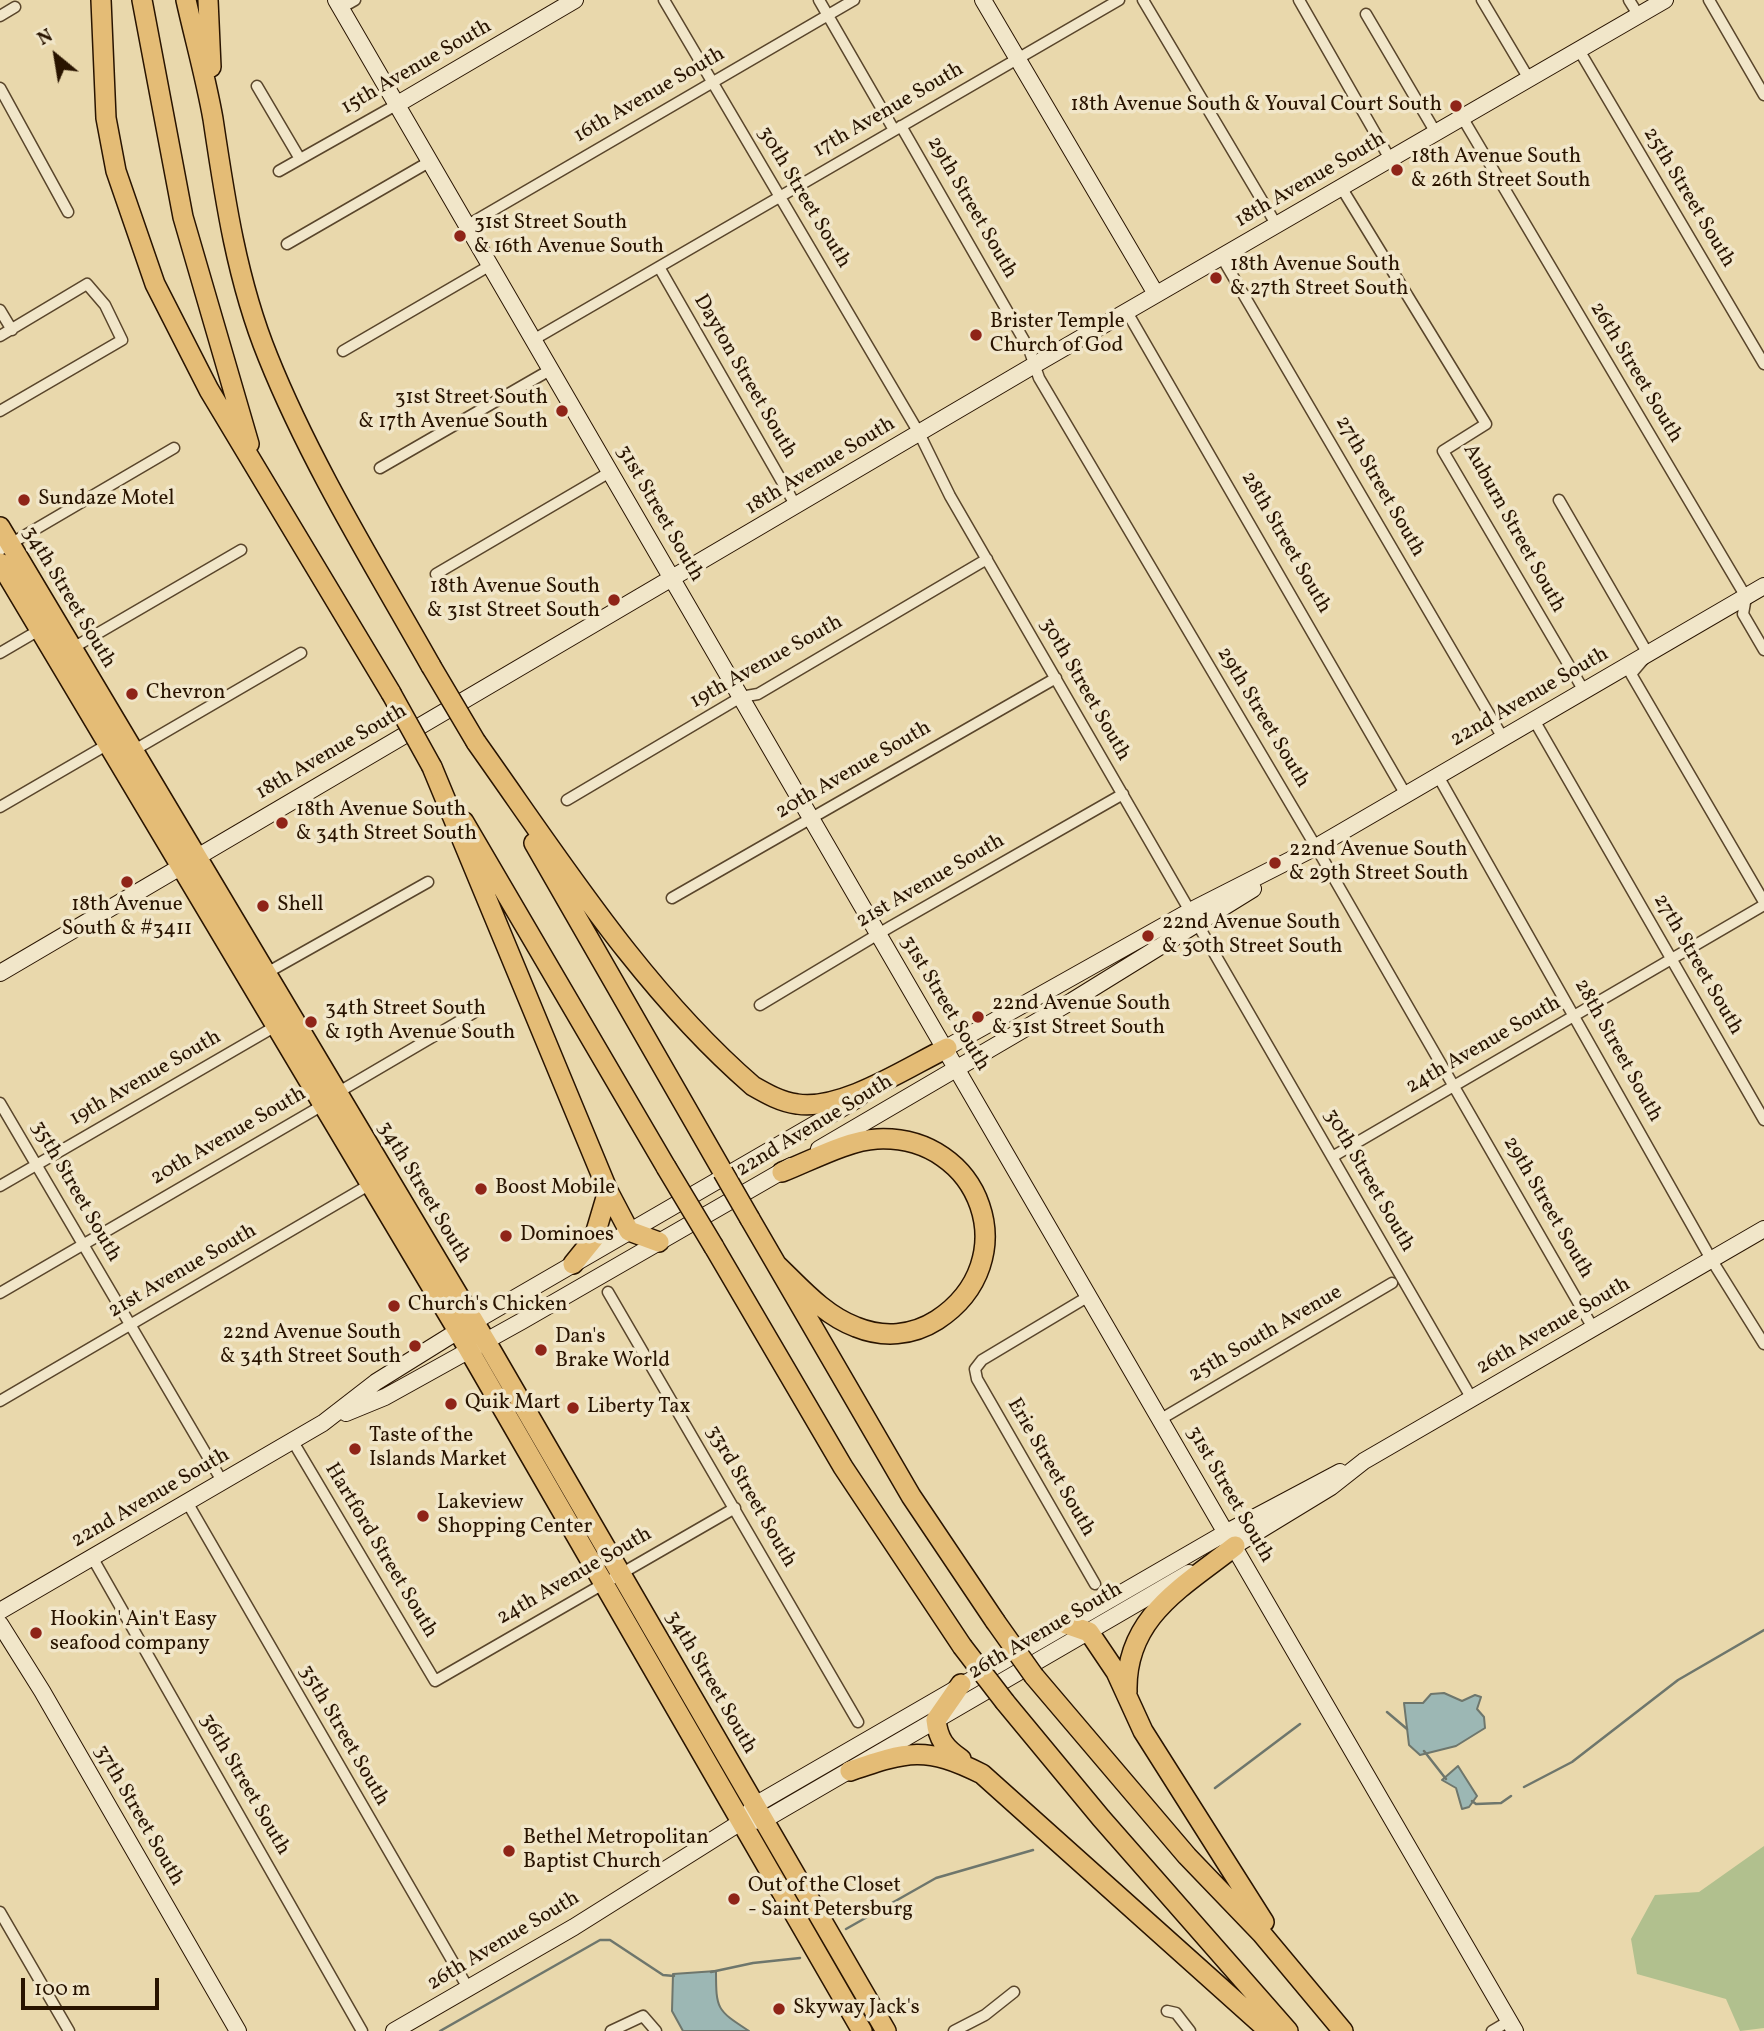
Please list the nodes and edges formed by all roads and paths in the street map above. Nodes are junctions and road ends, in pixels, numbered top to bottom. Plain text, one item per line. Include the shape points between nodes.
1 (101, 0) edge
2 (142, 0) edge
3 (186, 0) edge
4 (208, 0) edge
5 (575, 0) edge
6 (664, 0) edge
7 (818, 0) edge
8 (854, 0) edge
9 (983, 0) edge
10 (1119, 0) edge
11 (1143, 0) edge
12 (1299, 0) edge
13 (1482, 0) edge
14 (1629, 0) edge
15 (1665, 0) edge
16 (1709, 0) edge
17 (344, 3) edge
18 (15, 7) dead end
19 (1366, 14) dead end
20 (828, 15) junction
21 (0, 16) edge
22 (1639, 16) junction
23 (1579, 50) junction
24 (1018, 58) junction
25 (1529, 79) junction
26 (712, 82) junction
27 (257, 86) dead end
28 (0, 88) edge
29 (1764, 95) edge
30 (396, 105) junction
31 (212, 117) junction
32 (1462, 117) junction
33 (898, 128) junction
34 (1436, 133) junction
35 (300, 159) junction
36 (1390, 159) junction
37 (429, 162) junction
38 (279, 171) dead end
39 (1341, 187) junction
40 (780, 197) junction
41 (68, 212) dead end
42 (1276, 224) junction
43 (466, 226) junction
44 (287, 244) dead end
45 (1221, 256) junction
46 (489, 266) junction
47 (659, 267) junction
48 (1156, 294) junction
49 (0, 310) edge
50 (1127, 312) junction
51 (12, 330) junction
52 (0, 337) edge
53 (533, 340) junction
54 (343, 351) dead end
55 (1036, 364) junction
56 (1764, 364) edge
57 (550, 369) junction
58 (0, 411) edge
59 (919, 433) junction
60 (174, 448) dead end
61 (380, 468) dead end
62 (258, 472) junction
63 (610, 472) junction
64 (1559, 500) dead end
65 (796, 506) junction
66 (0, 527) edge
67 (5, 547) edge
68 (241, 550) dead end
69 (987, 559) junction
70 (0, 563) edge
71 (436, 574) dead end
72 (672, 579) junction
73 (1764, 586) edge
74 (1746, 597) junction
75 (48, 625) junction
76 (1764, 650) edge
77 (0, 653) edge
78 (64, 653) junction
79 (301, 653) dead end
80 (1648, 654) junction
81 (1056, 678) junction
82 (1584, 691) junction
83 (741, 697) junction
84 (1534, 720) junction
85 (1503, 738) junction
86 (476, 742) junction
87 (120, 748) junction
88 (432, 767) junction
89 (1438, 776) junction
90 (1123, 794) junction
91 (1406, 794) junction
92 (567, 800) dead end
93 (0, 807) edge
94 (811, 817) junction
95 (1316, 847) junction
96 (188, 861) junction
97 (428, 882) dead end
98 (672, 898) dead end
99 (1764, 903) edge
100 (1194, 918) junction
101 (878, 934) junction
102 (1671, 960) junction
103 (0, 973) edge
104 (258, 978) junction
105 (760, 1005) dead end
106 (475, 1012) dead end
107 (1574, 1016) junction
108 (276, 1026) junction
109 (947, 1048) junction
110 (958, 1067) junction
111 (1454, 1086) junction
112 (330, 1099) junction
113 (0, 1103) edge
114 (1764, 1120) edge
115 (1332, 1157) junction
116 (37, 1165) junction
117 (782, 1172) junction
118 (377, 1179) junction
119 (0, 1186) edge
120 (608, 1191) junction
121 (1764, 1228) edge
122 (629, 1231) junction
123 (659, 1242) junction
124 (83, 1244) junction
125 (1711, 1259) junction
126 (573, 1264) junction
127 (777, 1265) junction
128 (1392, 1283) dead end
129 (608, 1292) dead end
130 (0, 1293) edge
131 (1089, 1296) junction
132 (130, 1325) junction
133 (466, 1327) junction
134 (1594, 1328) junction
135 (485, 1341) junction
136 (1764, 1344) edge
137 (468, 1351) junction
138 (1472, 1399) junction
139 (0, 1401) edge
140 (1161, 1419) junction
141 (323, 1423) junction
142 (292, 1440) junction
143 (222, 1481) junction
144 (187, 1502) junction
145 (735, 1508) junction
146 (1231, 1539) junction
147 (92, 1557) junction
148 (620, 1573) junction
149 (602, 1583) junction
150 (1095, 1584) dead end
151 (0, 1611) edge
152 (0, 1624) edge
153 (1066, 1624) junction
154 (1089, 1632) junction
155 (435, 1681) joint
156 (961, 1684) junction
157 (1133, 1713) junction
158 (936, 1720) junction
159 (858, 1722) dead end
160 (850, 1771) junction
161 (982, 1774) junction
162 (759, 1813) junction
163 (741, 1822) junction
164 (0, 1912) edge
165 (1301, 1983) junction
166 (468, 1988) junction
167 (1014, 1992) dead end
168 (1167, 2011) dead end
169 (1512, 2026) edge
170 (69, 2031) edge
171 (237, 2031) edge
172 (362, 2031) edge
173 (394, 2031) edge
174 (611, 2031) edge
175 (656, 2031) edge
176 (862, 2031) edge
177 (886, 2031) edge
178 (954, 2031) edge
179 (1190, 2031) edge
180 (1269, 2031) edge
181 (1288, 2031) edge
182 (1343, 2031) edge
183 (1492, 2031) edge

1 - 62 highway via 106,118 134,230 176,330
2 - 62 highway via 183,217
3 - 31 highway
4 - 31 highway
5 - 30 street, 15th Avenue South
6 - 26 street, 30th Street South
7 - 20 street, 29th Street South
8 - 20 street, 16th Avenue South
9 - 24 street
10 - 24 street, 17th Avenue South
11 - 42 street
12 - 36 street
13 - 25 street
14 - 22 street
15 - 22 street, 18th Avenue South
16 - 29 street
17 - 30 street, 31st Street South
18 - 21 street
19 - 34 street
20 - 26 street, 16th Avenue South
20 - 33 street, 29th Street South
22 - 23 street, 18th Avenue South
23 - 25 street, 18th Avenue South
23 - 56 street, 25th Street South
24 - 33 street, 17th Avenue South
24 - 48 street
25 - 32 street, 18th Avenue South
26 - 40 street, 30th Street South
26 - 43 street, 16th Avenue South
27 - 35 street
28 - 41 street
30 - 35 street, 15th Avenue South
30 - 37 street, 31st Street South
31 - 86 highway, bridge via 235,251 267,356 307,441
32 - 34 street, 18th Avenue South
32 - 74 street, 26th Street South
33 - 40 street, 17th Avenue South
33 - 55 street, 29th Street South
34 - 36 street, 18th Avenue South
35 - 38 street, 15th Avenue South
36 - 39 street, 18th Avenue South
37 - 43 street, 31st Street South
37 - 44 street
39 - 42 street, 18th Avenue South
39 - 82 street, Auburn Street South via 1486,425 1443,451
40 - 47 street, 17th Avenue South
40 - 59 street, 30th Street South
42 - 45 street, 18th Avenue South
43 - 46 street, 31st Street South
45 - 48 street, 18th Avenue South
45 - 85 street, 27th Street South
46 - 53 street, 31st Street South
46 - 54 street
47 - 53 street, 17th Avenue South
47 - 65 street, Dayton Street South
48 - 50 street, 18th Avenue South
49 - 51 street
50 - 55 street, 18th Avenue South
50 - 91 street, 28th Street South
51 - 52 street
51 - 58 street via 87,284 105,305 122,340
53 - 57 street, 31st Street South
55 - 59 street, 18th Avenue South
55 - 95 street, 29th Street South via 1038,378
57 - 61 street
57 - 63 street, 31st Street South
59 - 65 street, 18th Avenue South
59 - 69 street, 30th Street South
60 - 67 street
62 - 88 highway, bridge
63 - 71 street
63 - 72 street, 31st Street South
64 - 80 street
65 - 72 street, 18th Avenue South
66 - 67 highway, 34th Street South
67 - 75 highway, 34th Street South
68 - 78 street
69 - 81 street, 30th Street South
69 - 83 street, 19th Avenue South via 758,694
70 - 75 highway, 34th Street South
72 - 83 street, 31st Street South
72 - 96 street, 18th Avenue South
73 - 74 street, 22nd Avenue South
74 - 76 street, 26th Street South via 1743,614
74 - 80 street, 22nd Avenue South
75 - 77 street
75 - 78 highway, 34th Street South
78 - 87 highway, 34th Street South
79 - 87 street
80 - 82 street, 22nd Avenue South
80 - 99 street via 1631,674
81 - 90 street, 30th Street South
81 - 94 street, 20th Avenue South
82 - 84 street, 22nd Avenue South
83 - 92 street, 19th Avenue South
83 - 94 street, 31st Street South
84 - 85 street, 22nd Avenue South
84 - 102 street, 27th Street South
85 - 89 street, 22nd Avenue South
86 - 109 highway via 640,967 753,1086 800,1105 835,1102
86 - 127 highway, bridge
87 - 93 street
87 - 96 highway, 34th Street South
88 - 120 highway
88 - 181 highway, bridge via 843,1467 962,1646 1101,1818
89 - 91 street, 22nd Avenue South
89 - 107 street, 28th Street South
90 - 100 street, 30th Street South
90 - 101 street, 21st Avenue South
91 - 95 street, 22nd Avenue South
94 - 98 street, 20th Avenue South
94 - 101 street, 31st Street South
95 - 100 street, 22nd Avenue South
95 - 111 street, 29th Street South
96 - 103 street, 18th Avenue South
96 - 104 highway, 34th Street South
97 - 104 street
99 - 102 street, 24th Avenue South
100 - 109 street, 22nd Avenue South
100 - 110 street, 22nd Avenue South
100 - 115 street, 30th Street South
101 - 105 street, 21st Avenue South
101 - 109 street, 31st Street South
102 - 107 street, 24th Avenue South
102 - 114 street, 27th Street South
104 - 108 highway, 34th Street South
104 - 112 highway, 34th Street South
106 - 112 street, 20th Avenue South
107 - 111 street, 24th Avenue South
107 - 125 street, 28th Street South
108 - 112 highway, 34th Street South
108 - 116 street, 19th Avenue South
109 - 110 street, 31st Street South
109 - 122 street, 22nd Avenue South
110 - 117 street, 22nd Avenue South
110 - 131 street, 31st Street South
111 - 115 street, 24th Avenue South
111 - 134 street, 29th Street South
112 - 118 highway, 34th Street South
112 - 124 street, 20th Avenue South
113 - 116 street, 35th Street South
115 - 138 street, 30th Street South
116 - 119 street, 19th Avenue South
116 - 124 street, 35th Street South
117 - 123 street, 22nd Avenue South
117 - 127 highway via 859,1142 876,1139 915,1144 949,1161 967,1182 978,1200 986,1233 974,1285 947,1314 911,1333 876,1333 855,1327 820,1306
118 - 132 street, 21st Avenue South
118 - 133 highway, 34th Street South
120 - 122 highway
120 - 126 highway via 594,1238
121 - 125 street, 26th Avenue South
122 - 123 highway
122 - 126 street, 22nd Avenue South
123 - 135 street, 22nd Avenue South
124 - 130 street, 20th Avenue South
124 - 132 street, 35th Street South
125 - 134 street, 26th Avenue South
125 - 136 street, 28th Street South
126 - 133 street, 22nd Avenue South
127 - 165 highway, bridge via 911,1496 1034,1676
128 - 140 street, 25th South Avenue
129 - 145 street, 33rd Street South
131 - 140 street, 31st Street South
131 - 150 street, Erie Street South via 982,1360 975,1369
132 - 139 street, 21st Avenue South
132 - 143 street, 35th Street South
133 - 135 highway, 34th Street South
133 - 137 highway, 34th Street South
133 - 141 street, 22nd Avenue South via 376,1382
134 - 138 street, 26th Avenue South
135 - 137 street, 22nd Avenue South
135 - 148 highway, 34th Street South
137 - 141 street, 22nd Avenue South via 385,1397
137 - 149 highway, 34th Street South
138 - 146 street, 26th Avenue South via 1364,1461 1331,1487
140 - 146 street, 31st Street South
141 - 142 street, 22nd Avenue South
142 - 143 street, 22nd Avenue South
142 - 155 street, Hartford Street South
143 - 144 street, 22nd Avenue South
144 - 147 street, 22nd Avenue South
144 - 166 street, 35th Street South
145 - 148 street, 24th Avenue South
145 - 159 street, 33rd Street South
146 - 153 street, 26th Avenue South
146 - 154 street, 26th Avenue South
146 - 157 highway via 1157,1607 1143,1628 1128,1667
146 - 169 street, 31st Street South
147 - 151 street, 22nd Avenue South
147 - 172 street, 36th Street South
148 - 149 street, 24th Avenue South
148 - 162 highway, 34th Street South
149 - 155 street, 24th Avenue South
149 - 163 highway, 34th Street South
152 - 171 street, 37th Street South
153 - 154 highway
153 - 156 street, 26th Avenue South
154 - 157 highway via 1116,1672
154 - 158 street, 26th Avenue South
156 - 158 highway
156 - 162 street, 26th Avenue South
157 - 165 highway
158 - 160 street, 26th Avenue South
158 - 161 highway via 937,1734 946,1748
160 - 161 highway via 910,1753 948,1757
160 - 162 street, 26th Avenue South
161 - 180 highway
162 - 163 street, 26th Avenue South
162 - 177 highway, 34th Street South
163 - 166 street, 26th Avenue South
163 - 176 highway, 34th Street South
164 - 170 street
165 - 182 highway
166 - 173 street, 26th Avenue South
167 - 178 street
168 - 179 street via 1176,2013
169 - 183 street
174 - 175 street via 643,2015

